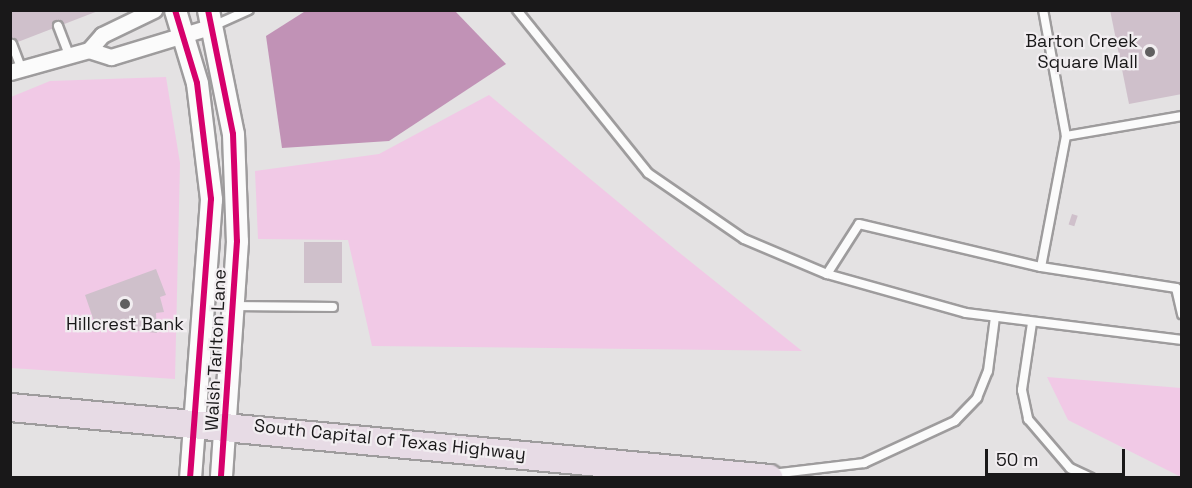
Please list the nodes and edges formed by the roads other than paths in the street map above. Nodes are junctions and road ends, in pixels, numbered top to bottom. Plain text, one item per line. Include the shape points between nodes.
1 (154, 10) edge
2 (175, 10) edge
3 (249, 10) edge
4 (517, 10) edge
5 (1043, 10) edge
6 (211, 18) edge
7 (58, 26) dead end
8 (182, 35) junction
9 (12, 44) dead end
10 (89, 50) junction
11 (69, 54) junction
12 (16, 69) edge
13 (1182, 116) edge
14 (1066, 136) junction
15 (1041, 267) junction
16 (827, 274) junction
17 (234, 306) junction
18 (333, 307) dead end
19 (1182, 314) edge
20 (995, 317) junction
21 (1032, 323) junction
22 (1182, 340) edge
23 (10, 407) edge
24 (195, 421) junction
25 (227, 423) junction
26 (190, 477) edge
27 (221, 477) edge
28 (761, 477) edge
29 (1091, 477) edge

1 - 10 street via 102,35
2 - 8 street, Walsh Tarlton Lane
3 - 6 lane
4 - 16 lane via 648,173 744,239
5 - 14 lane
6 - 8 street
6 - 17 street, Walsh Tarlton Lane via 233,134
7 - 11 lane
8 - 10 street via 111,57
8 - 24 street, Walsh Tarlton Lane via 206,130 211,199
9 - 12 lane
10 - 11 street
11 - 12 street
13 - 14 lane
14 - 15 lane
15 - 16 lane via 859,224
15 - 19 lane via 1176,288
16 - 20 lane
17 - 18 lane
17 - 25 street, Walsh Tarlton Lane
20 - 21 lane
20 - 28 lane via 988,371 977,398 955,421 864,463
21 - 22 lane
21 - 29 lane via 1022,390 1028,419 1070,468
23 - 24 highway, South Capital of Texas Highway
24 - 25 highway, South Capital of Texas Highway
24 - 26 street, Walsh Tarlton Lane
25 - 27 street, Walsh Tarlton Lane
25 - 28 highway, South Capital of Texas Highway

